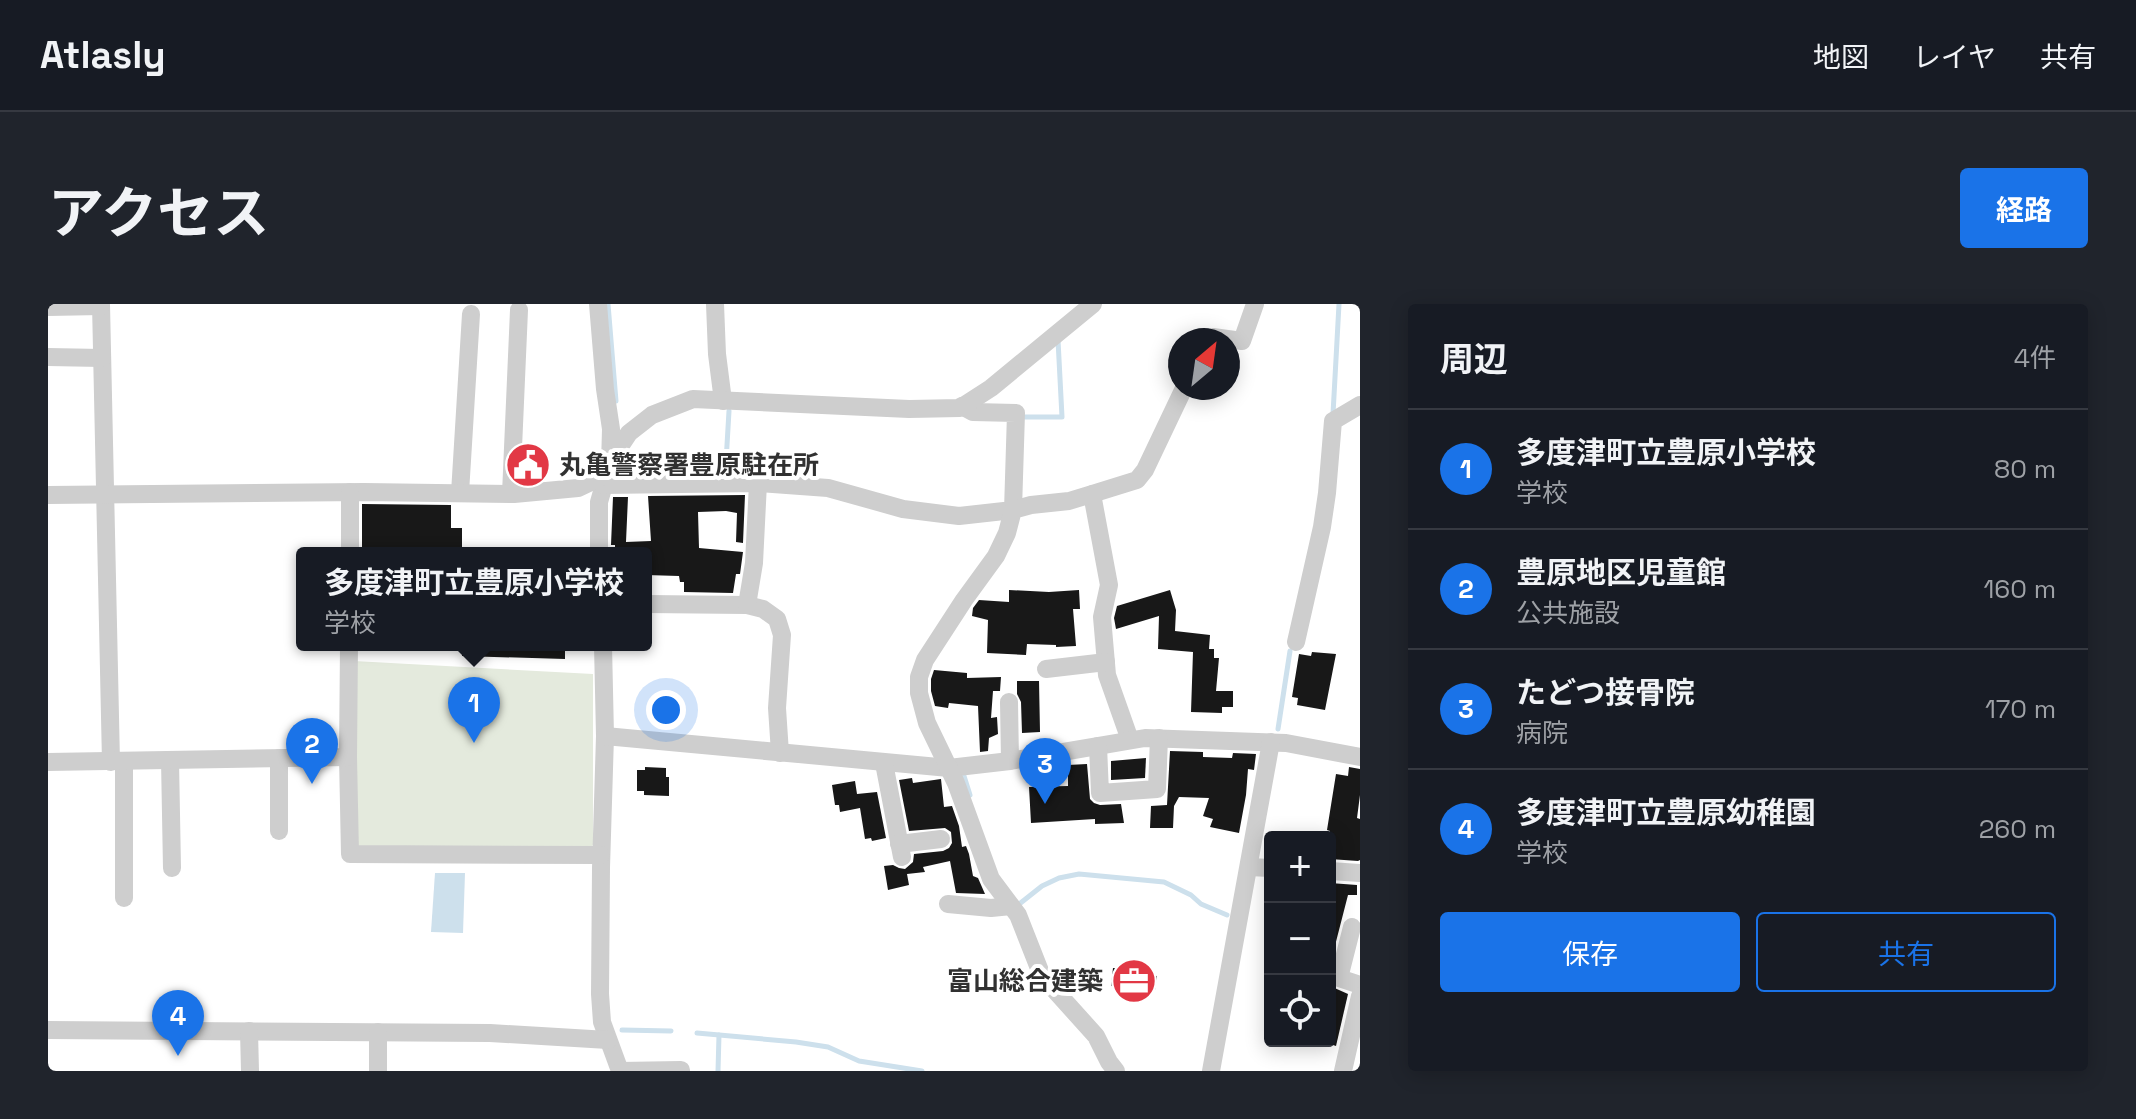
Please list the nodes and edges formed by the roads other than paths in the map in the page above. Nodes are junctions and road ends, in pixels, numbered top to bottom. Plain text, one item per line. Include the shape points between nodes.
1 (598, 304) edge
2 (715, 304) edge
3 (1093, 304) edge
4 (1255, 304) edge
5 (101, 305) edge
6 (48, 307) edge
7 (519, 310) dead end
8 (471, 314) dead end
9 (1240, 341) edge
10 (48, 357) edge
11 (102, 358) junction
12 (1178, 400) edge
13 (723, 401) junction
14 (1360, 405) edge
15 (962, 406) junction
16 (610, 464) junction
17 (758, 483) junction
18 (603, 485) junction
19 (350, 492) junction
20 (460, 493) junction
21 (104, 494) junction
22 (511, 494) junction
23 (1092, 494) junction
24 (48, 495) edge
25 (1013, 510) junction
26 (350, 547) edge
27 (599, 547) edge
28 (652, 604) edge
29 (747, 605) junction
30 (1296, 642) dead end
31 (349, 651) edge
32 (603, 651) edge
33 (1106, 662) junction
34 (1046, 669) dead end
35 (1009, 702) dead end
36 (605, 736) junction
37 (1159, 738) junction
38 (1130, 740) junction
39 (1271, 742) junction
40 (1098, 746) junction
41 (780, 753) junction
42 (348, 757) junction
43 (1360, 757) edge
44 (279, 758) junction
45 (170, 760) junction
46 (1010, 761) junction
47 (48, 762) edge
48 (118, 762) junction
49 (884, 763) junction
50 (949, 768) junction
51 (972, 829) junction
52 (279, 831) dead end
53 (601, 855) junction
54 (1249, 867) junction
55 (172, 868) dead end
56 (1264, 868) edge
57 (1336, 871) edge
58 (1360, 873) edge
59 (124, 898) dead end
60 (948, 904) dead end
61 (1011, 906) junction
62 (1352, 927) dead end
63 (1360, 985) edge
64 (1360, 996) edge
65 (48, 1030) edge
66 (249, 1031) junction
67 (378, 1032) junction
68 (608, 1040) junction
69 (681, 1070) edge
70 (250, 1071) edge
71 (378, 1071) edge
72 (620, 1071) edge
73 (1116, 1071) edge
74 (1211, 1071) edge
75 (1343, 1071) edge

1 - 16 street
2 - 13 street
3 - 15 street
4 - 9 street
5 - 6 street
5 - 11 street
7 - 22 street
8 - 20 street
10 - 11 street
11 - 21 street
12 - 23 street via 1137,480
13 - 15 street via 909,409
13 - 16 street via 693,399 652,415 629,433
14 - 30 street via 1333,421 1322,527
15 - 25 street via 973,412 1016,413
16 - 18 street
16 - 22 street via 599,478 578,488
17 - 18 street
17 - 25 street via 828,488 903,509 959,516
17 - 29 street
18 - 27 street
19 - 20 street
19 - 21 street
19 - 26 street
20 - 22 street
21 - 24 street
21 - 48 street
23 - 25 street
23 - 33 street via 1109,585 1102,617
25 - 50 street via 996,556 925,660 919,677 927,723
28 - 29 street
29 - 41 street via 777,619 782,635
31 - 42 street
32 - 36 street
33 - 34 street
33 - 38 street
35 - 46 street
36 - 41 street
36 - 53 street
37 - 38 street
37 - 39 street
37 - 40 street via 1157,789 1100,793
38 - 40 street
39 - 43 street
39 - 54 street
40 - 46 street
41 - 49 street
42 - 44 street
42 - 53 street via 350,854
44 - 45 street
44 - 52 street
45 - 48 street
45 - 55 street
46 - 50 street
47 - 48 street
48 - 59 street
49 - 50 street
49 - 51 street via 900,850 941,843
50 - 51 street
51 - 61 street via 991,879
53 - 68 street via 600,994
54 - 56 street
54 - 74 street
57 - 58 street
60 - 61 street
61 - 73 street via 1042,976 1096,1036
62 - 63 street via 1339,978
64 - 75 street
65 - 66 street
66 - 67 street
66 - 70 street
67 - 68 street
67 - 71 street
68 - 72 street
69 - 72 street

